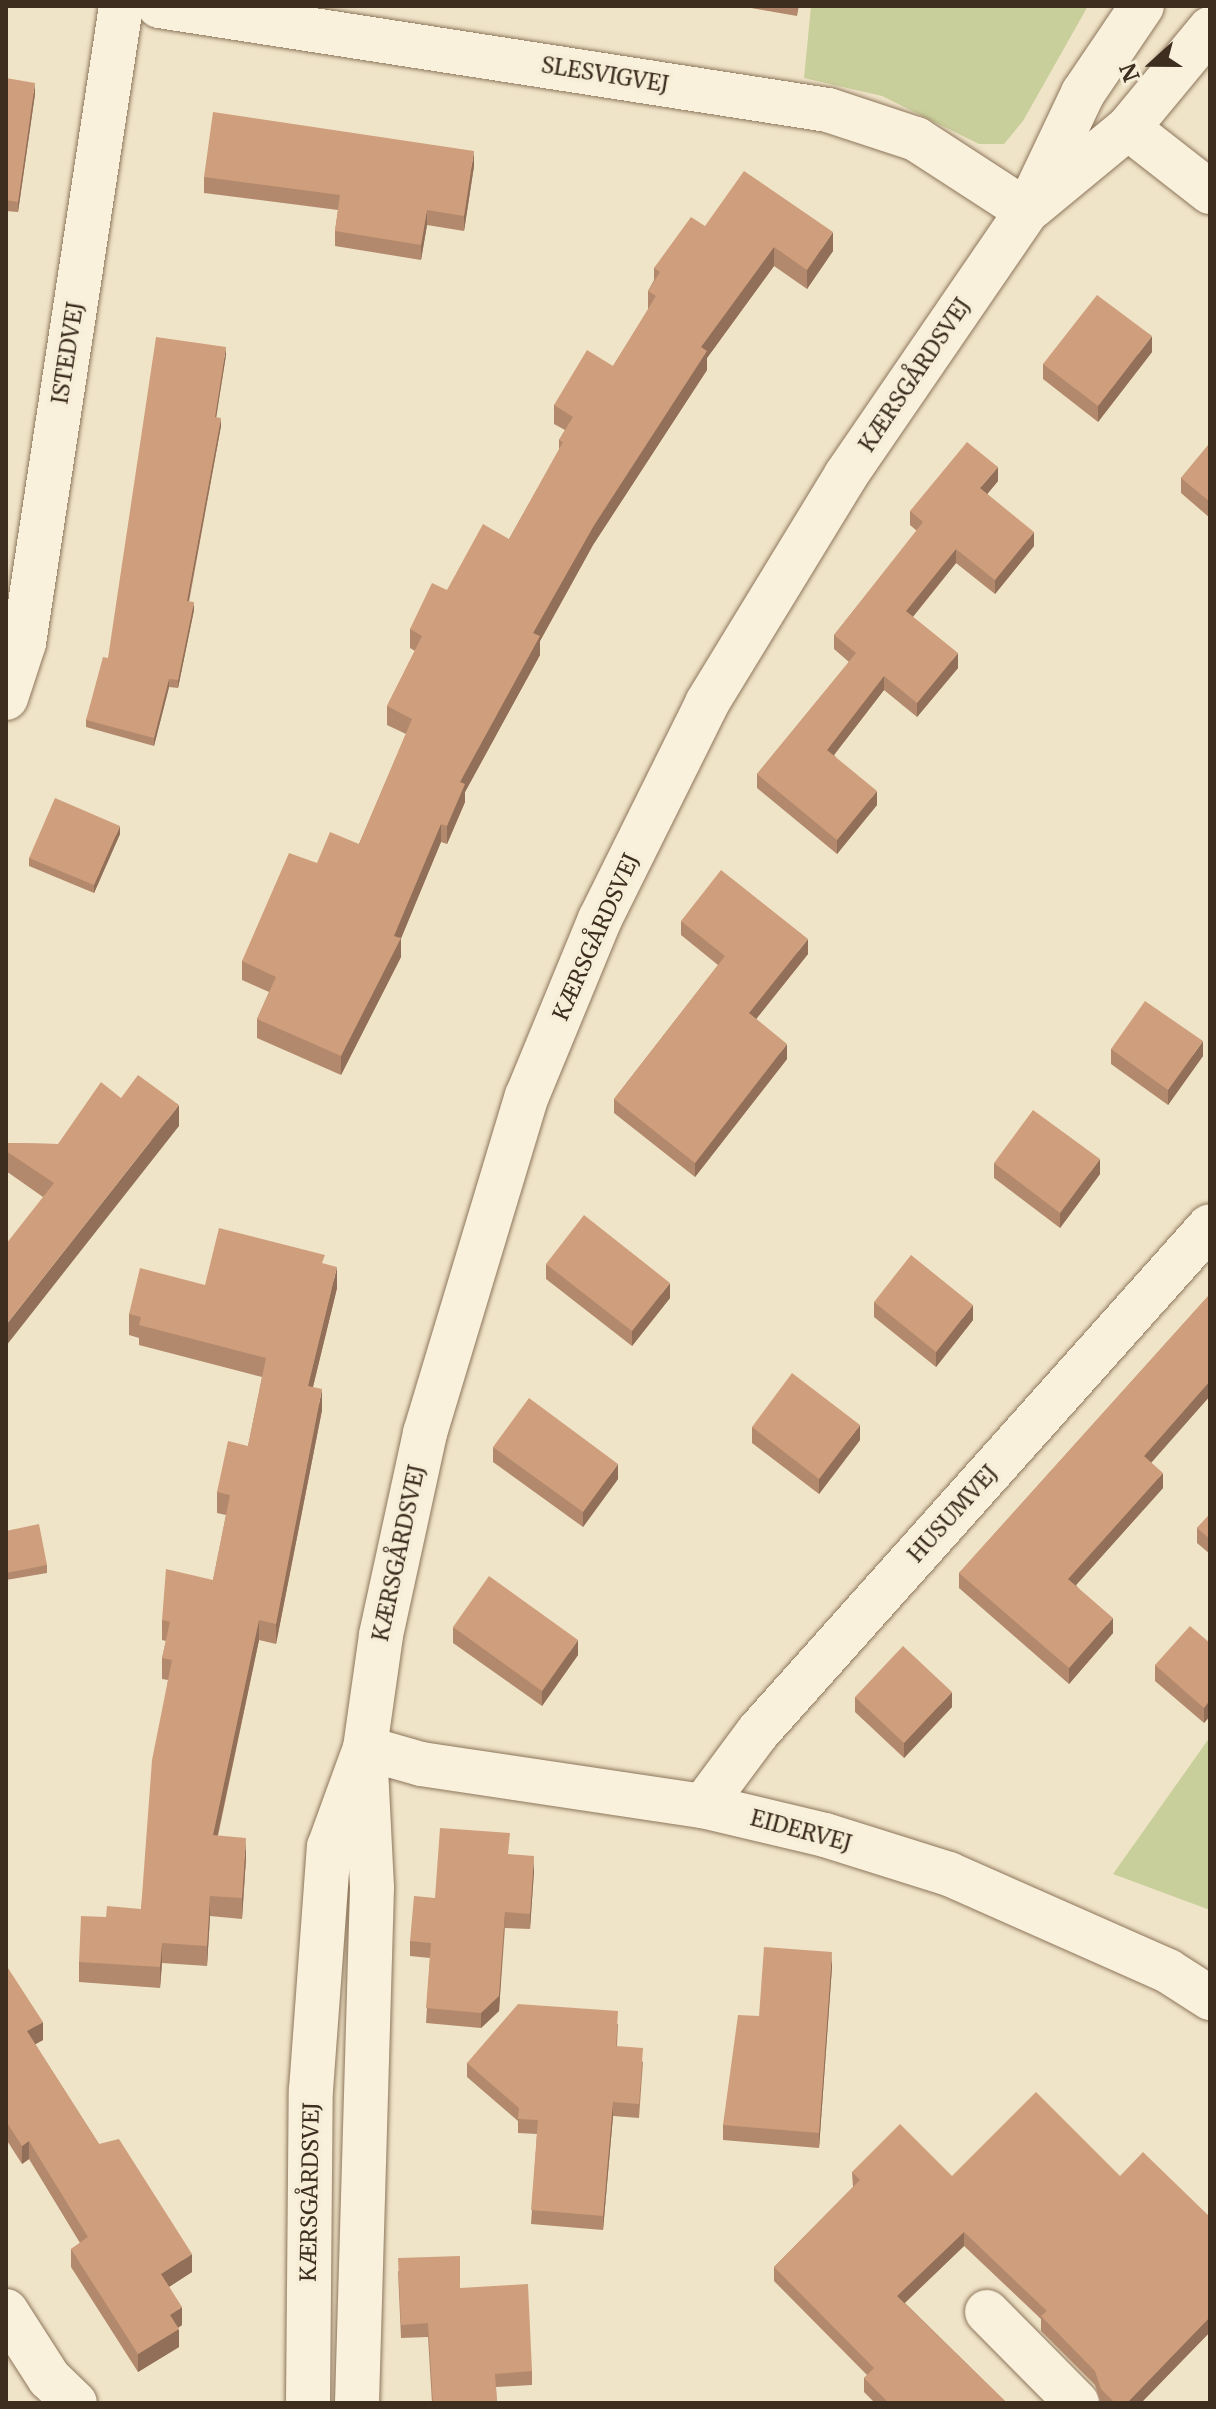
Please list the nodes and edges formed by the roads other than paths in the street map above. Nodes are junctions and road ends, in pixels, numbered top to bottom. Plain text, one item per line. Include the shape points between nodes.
1 (121, 6) edge
2 (159, 6) edge
3 (1142, 6) edge
4 (1210, 29) edge
5 (1128, 128) junction
6 (1210, 192) edge
7 (1027, 211) junction
8 (6, 698) edge
9 (1210, 1226) edge
10 (365, 1748) junction
11 (703, 1806) junction
12 (1210, 1998) edge
13 (6, 2311) edge
14 (987, 2312) dead end
15 (75, 2403) edge
16 (308, 2403) edge
17 (357, 2403) edge
18 (1077, 2403) edge

1 - 8 street, ISTEDVEJ via 24,643
2 - 7 street, SLESVIGVEJ via 828,110 916,139
3 - 7 street, KÆRSGÅRDSVEJ via 1083,93
4 - 5 street, KÆRSGÅRDSVEJ
5 - 6 street
5 - 7 street, KÆRSGÅRDSVEJ
7 - 10 street, KÆRSGÅRDSVEJ via 774,586 707,703 600,919 527,1096 469,1275 418,1462 384,1622
9 - 11 street, HUSUMVEJ via 758,1732
10 - 11 street, EIDERVEJ via 421,1764
10 - 16 street, KÆRSGÅRDSVEJ via 329,1847 311,2090
10 - 17 street, KÆRSGÅRDSVEJ via 372,1887
11 - 12 street, EIDERVEJ via 825,1835 949,1874 1168,1971
13 - 15 street via 49,2378
14 - 18 street

